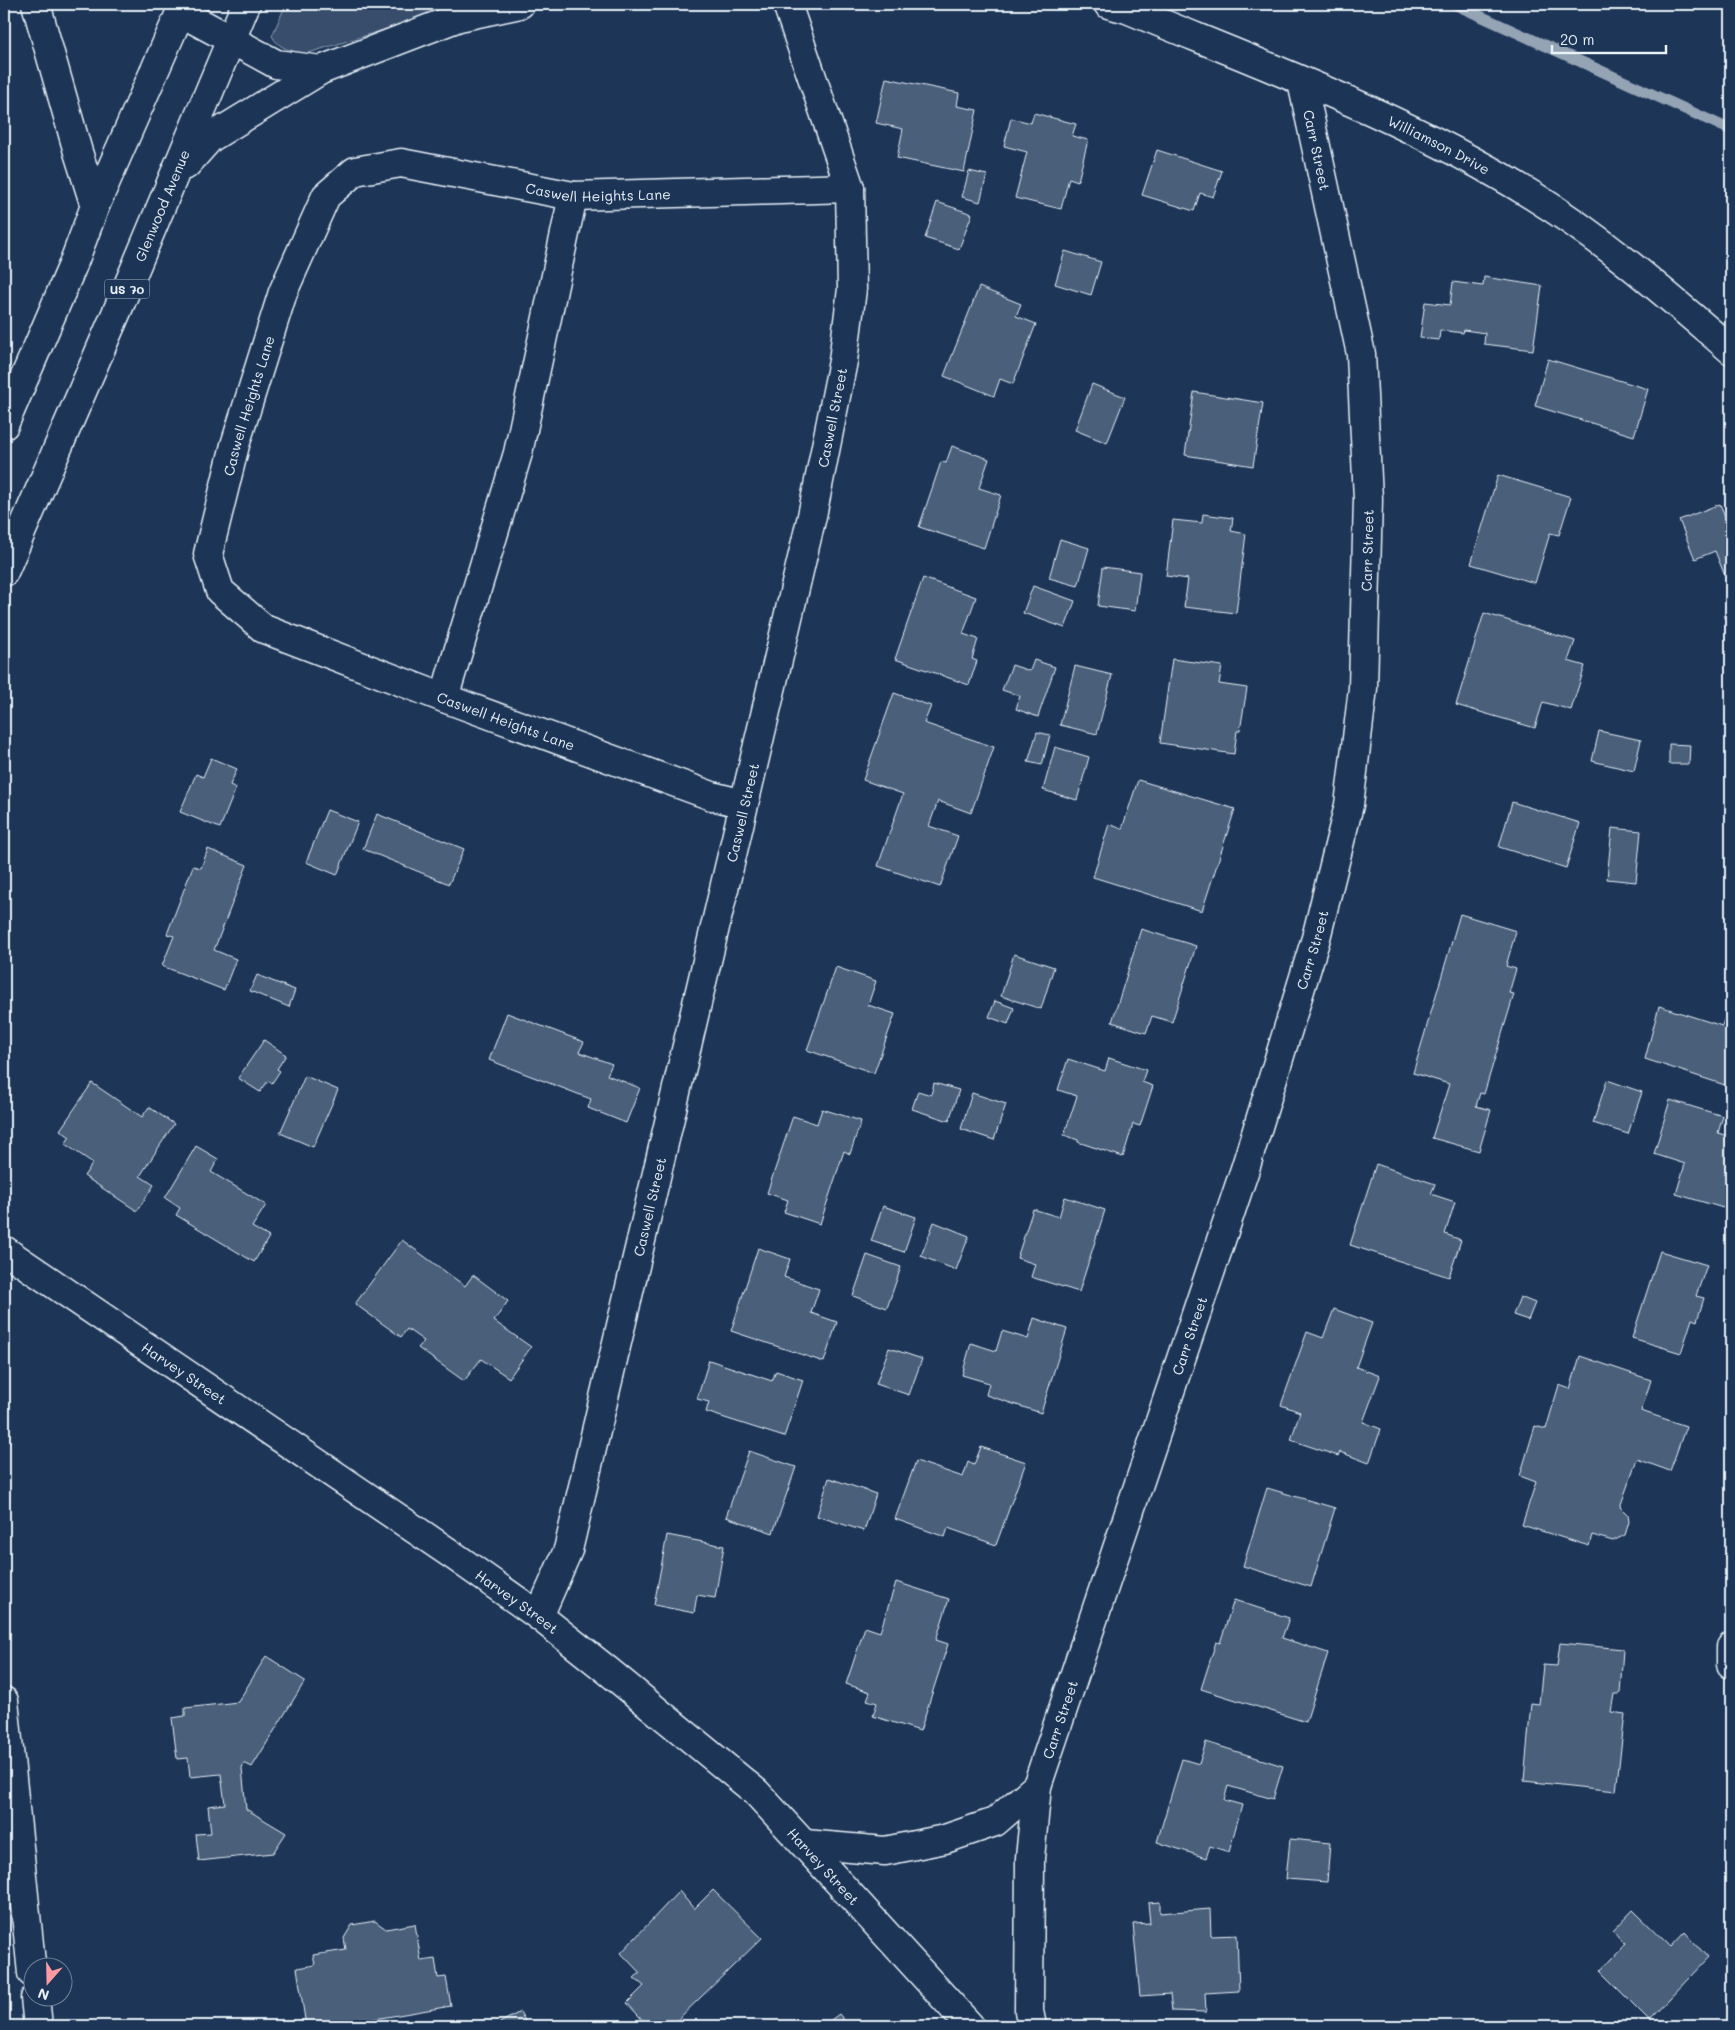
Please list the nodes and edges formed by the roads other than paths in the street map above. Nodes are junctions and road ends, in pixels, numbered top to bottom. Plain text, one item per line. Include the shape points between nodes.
1 (36, 4) edge
2 (246, 4) edge
3 (520, 4) edge
4 (787, 4) edge
5 (1108, 4) edge
6 (182, 8) edge
7 (230, 41) junction
8 (321, 70) junction
9 (1302, 82) junction
10 (170, 183) junction
11 (850, 188) junction
12 (572, 196) junction
13 (95, 206) junction
14 (1731, 350) edge
15 (4, 425) edge
16 (4, 572) edge
17 (444, 698) junction
18 (744, 804) junction
19 (4, 1250) edge
20 (539, 1616) junction
21 (1731, 1647) edge
22 (1731, 1664) edge
23 (4, 1701) edge
24 (1037, 1786) junction
25 (805, 1844) junction
26 (30, 1958) edge
27 (36, 2008) edge
28 (38, 2026) edge
29 (970, 2026) edge
30 (1032, 2026) edge

1 - 13 street
2 - 7 street, Glenwood Avenue / US 70
3 - 8 street via 459,17
4 - 11 street, Caswell Street
5 - 9 street, Williamson Drive
6 - 7 street
6 - 13 street
7 - 8 street via 276,64
7 - 10 street, Glenwood Avenue / US 70
8 - 10 street via 210,138
9 - 14 street, Williamson Drive via 1432,139 1535,197 1620,255
9 - 24 street, Carr Street via 1361,354 1368,499 1363,688 1349,806 1316,938 1245,1169
10 - 16 street, Glenwood Avenue / US 70
11 - 12 street, Caswell Heights Lane
11 - 18 street, Caswell Street via 852,289 843,361 812,516
12 - 17 street via 518,453
12 - 17 street, Caswell Heights Lane via 401,163 355,171 326,196 283,292 235,445 208,554 220,591 264,628
13 - 15 street
17 - 18 street, Caswell Heights Lane via 712,796
18 - 20 street, Caswell Street via 568,1550
19 - 20 street, Harvey Street
20 - 25 street, Harvey Street via 756,1792
21 - 22 street
23 - 26 street
24 - 25 street via 994,1822 946,1839 886,1851
24 - 30 street, Carr Street via 1030,1858 1029,2011
25 - 29 street, Harvey Street
27 - 28 street

